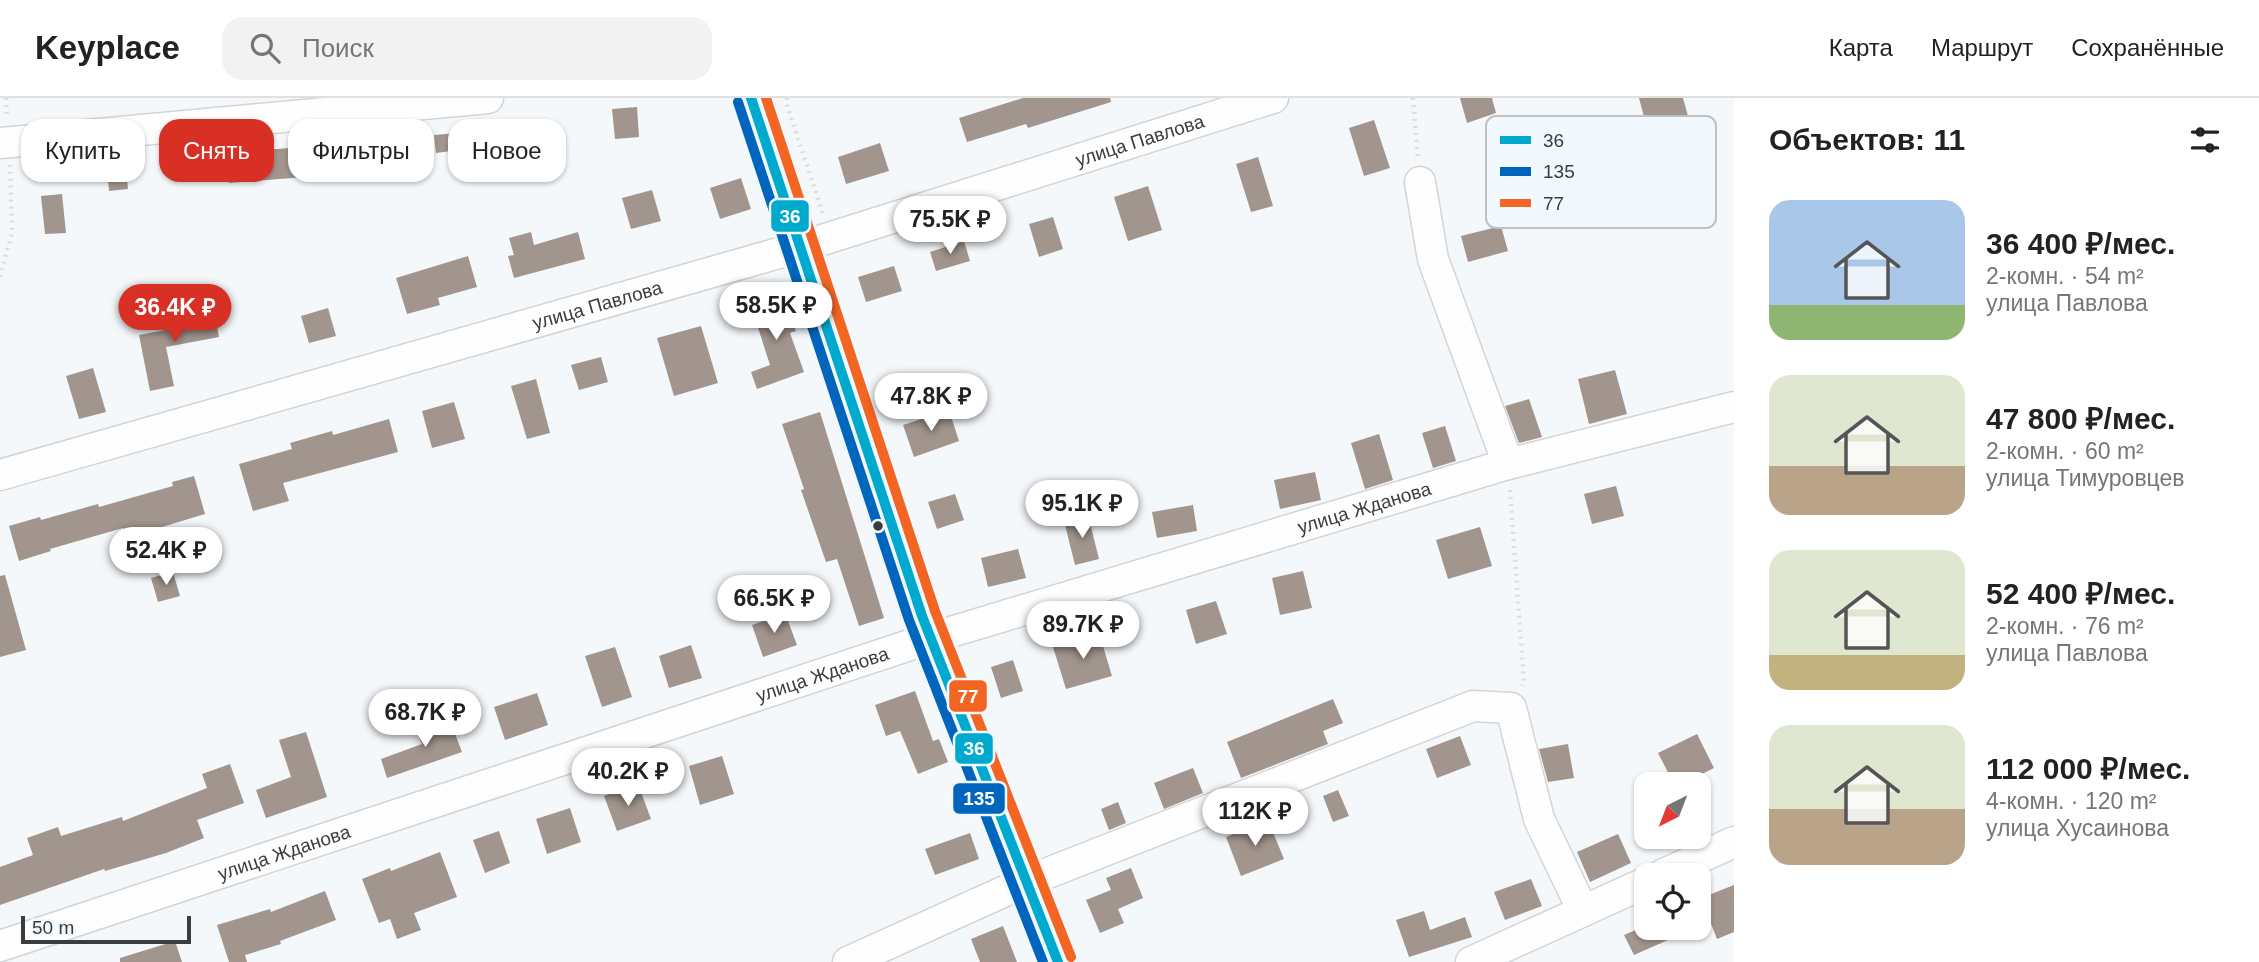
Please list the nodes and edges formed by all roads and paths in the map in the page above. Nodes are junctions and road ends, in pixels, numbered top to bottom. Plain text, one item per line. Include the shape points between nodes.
1 (6, 98) edge
2 (488, 98) edge
3 (751, 98) edge
4 (787, 98) edge
5 (1273, 98) edge
6 (1413, 98) edge
7 (4, 142) edge
8 (1420, 183) joint
9 (815, 242) junction
10 (0, 277) edge
11 (1734, 407) edge
12 (1508, 464) junction
13 (0, 475) edge
14 (931, 638) junction
15 (1511, 708) junction
16 (1734, 842) edge
17 (1688, 863) edge
18 (1025, 882) junction
19 (1634, 888) edge
20 (1583, 911) junction
21 (0, 946) edge
22 (848, 962) edge
23 (1058, 962) edge
24 (1471, 962) edge

1 - 7 path
2 - 7 street
3 - 9 main road
4 - 9 path
5 - 9 street, улица Павлова
6 - 8 path
7 - 10 path via 12,233
8 - 12 street via 1433,259
9 - 13 street, улица Павлова
9 - 14 main road
11 - 12 street, улица Жданова
12 - 14 street, улица Жданова
12 - 15 path via 1524,682
14 - 18 main road
14 - 21 street, улица Жданова
15 - 18 street via 1473,706
15 - 20 street via 1539,819
16 - 17 street
18 - 22 street
18 - 23 main road
19 - 20 street
20 - 24 street

